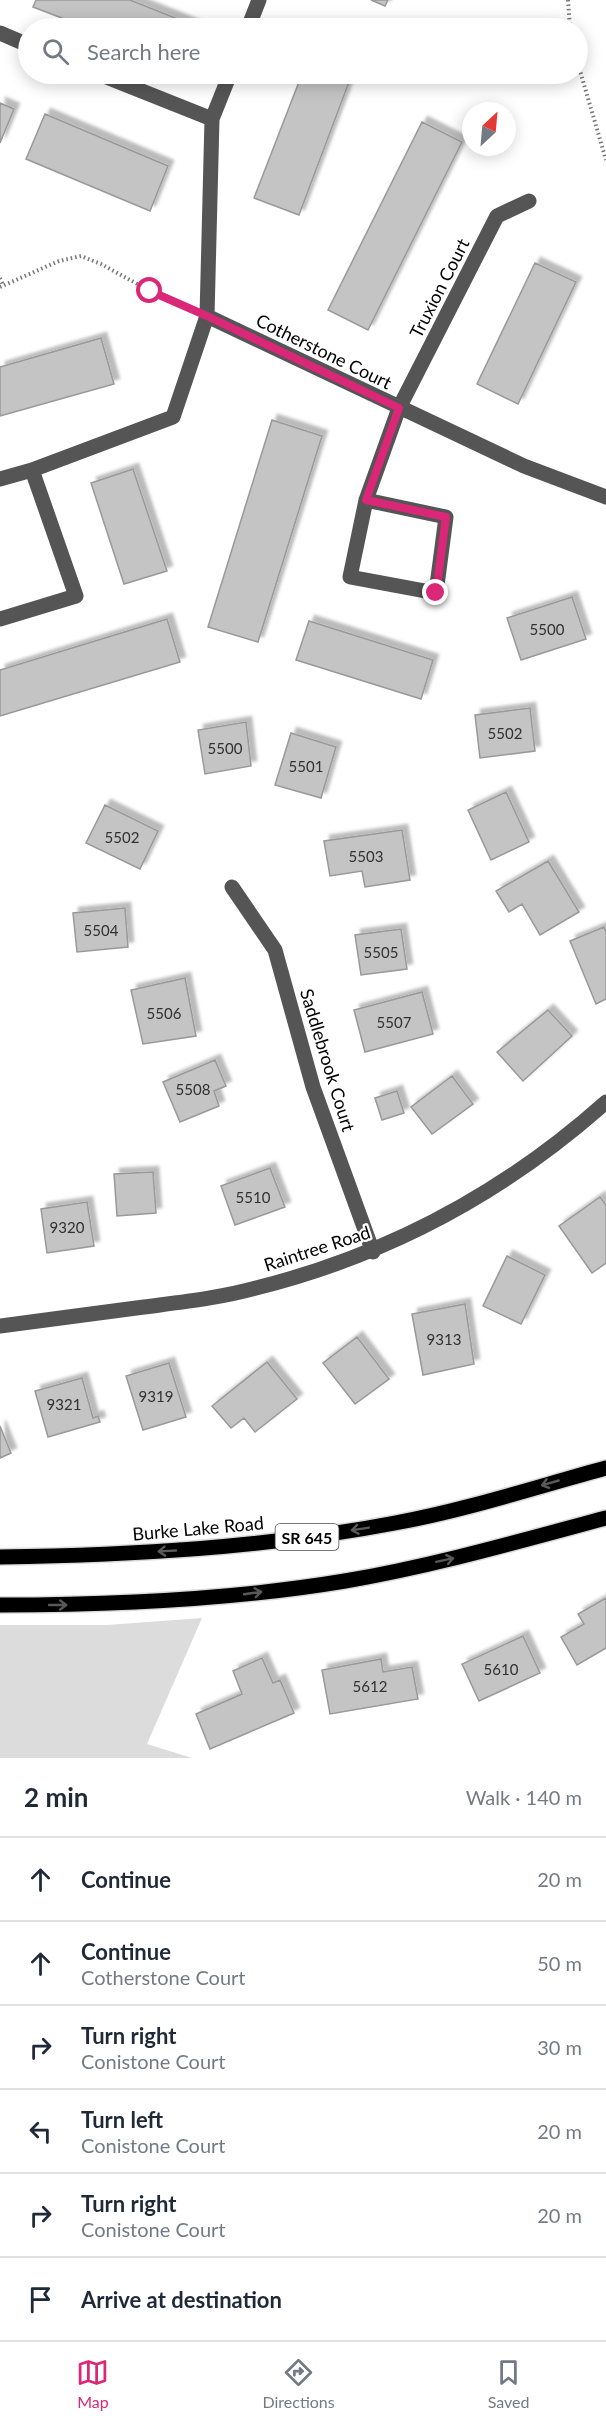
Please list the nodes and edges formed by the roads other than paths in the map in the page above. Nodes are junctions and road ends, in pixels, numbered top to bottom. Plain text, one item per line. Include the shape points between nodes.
1 (260, 0) edge
2 (252, 18) edge
3 (0, 33) edge
4 (18, 41) edge
5 (124, 84) edge
6 (226, 84) edge
7 (212, 119) junction
8 (530, 201) dead end
9 (207, 316) junction
10 (399, 408) junction
11 (32, 470) junction
12 (0, 479) edge
13 (606, 497) edge
14 (366, 500) junction
15 (0, 619) edge
16 (232, 887) dead end
17 (606, 1102) edge
18 (373, 1252) junction
19 (0, 1326) edge
20 (606, 1468) edge
21 (606, 1518) edge
22 (0, 1557) edge
23 (0, 1605) edge

1 - 2 street
3 - 4 street
5 - 7 street
6 - 7 street
7 - 9 street
8 - 10 street, Truxion Court via 498,216
9 - 10 street, Cotherstone Court
9 - 11 street via 173,417
10 - 13 street, Cotherstone Court via 524,466
10 - 14 street, Truxion Court
11 - 12 street
11 - 15 street via 76,596
14 - 14 street, Truxion Court via 350,577 436,593 446,517
16 - 18 street, Saddlebrook Court via 275,950 314,1088
17 - 18 street, Raintree Road via 517,1173 442,1219
18 - 19 street, Raintree Road via 304,1276 211,1298
20 -> 22 main road, Burke Lake Road / SR 645 via 396,1523 312,1536 196,1550
23 -> 21 main road via 215,1598 346,1581 474,1554

